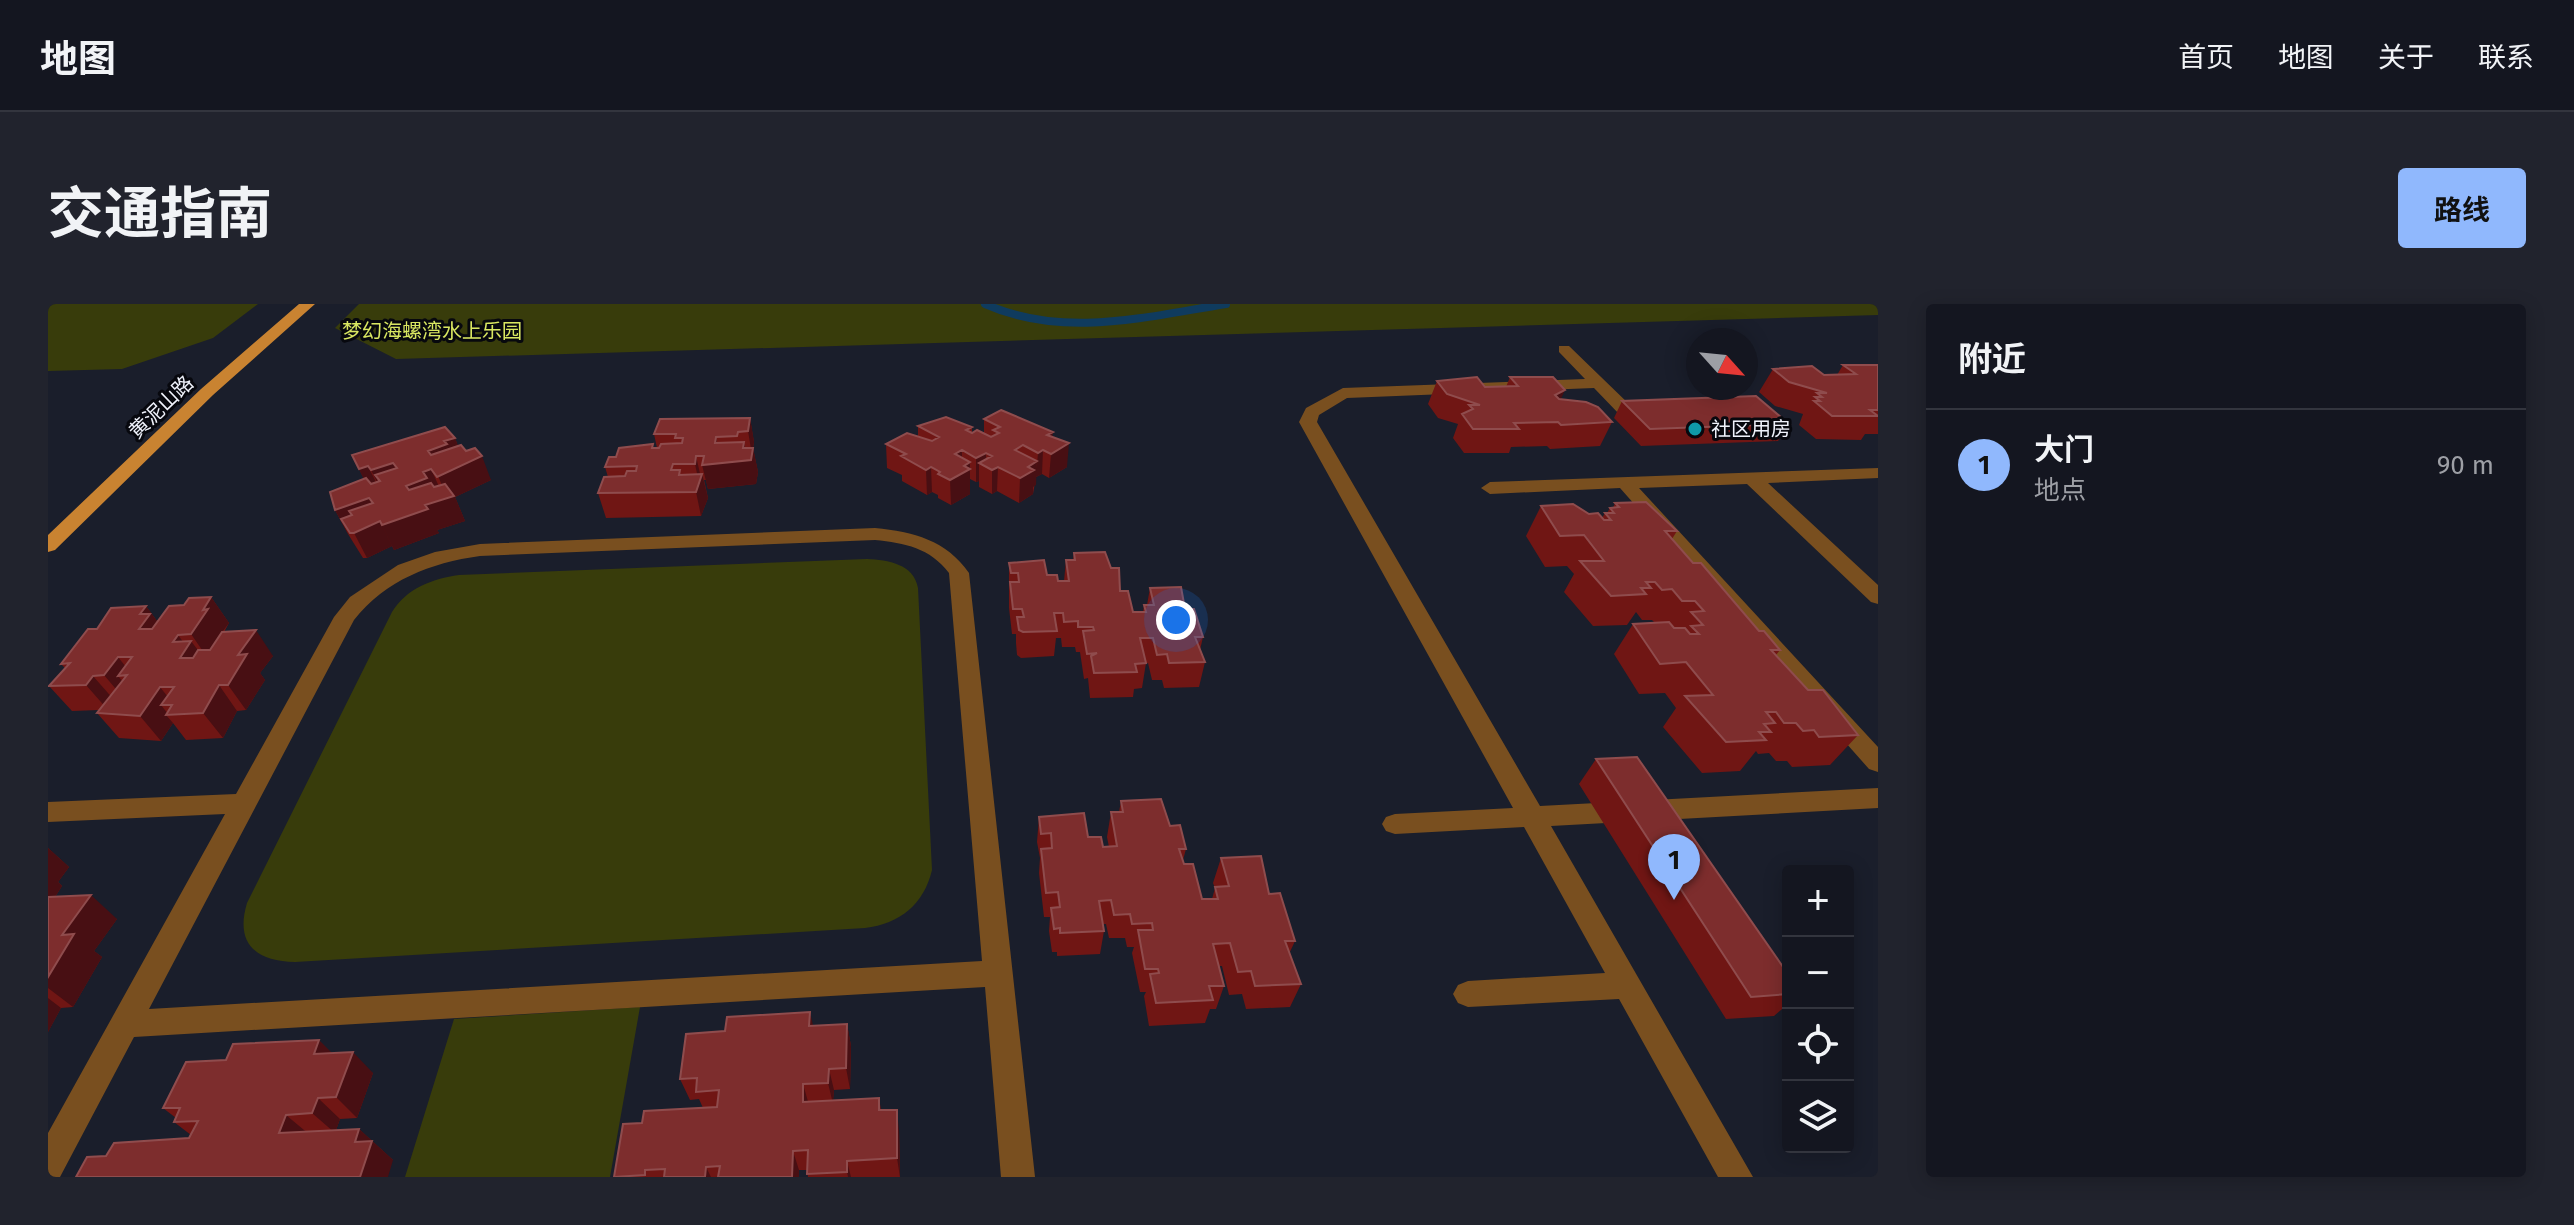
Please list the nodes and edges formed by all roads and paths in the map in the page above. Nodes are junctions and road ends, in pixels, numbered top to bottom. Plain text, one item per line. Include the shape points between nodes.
1 (308, 304) edge
2 (1564, 349) dead end
3 (1598, 383) junction
4 (1626, 411) edge
5 (1878, 473) edge
6 (1752, 478) junction
7 (1625, 483) junction
8 (1490, 488) dead end
9 (48, 546) edge
10 (1878, 597) edge
11 (1878, 763) edge
12 (1878, 798) edge
13 (244, 803) junction
14 (48, 812) edge
15 (1395, 824) dead end
16 (998, 973) junction
17 (1626, 985) junction
18 (1468, 994) dead end
19 (125, 1024) junction
20 (48, 1166) edge
21 (1018, 1177) edge
22 (1736, 1177) edge

1 - 9 main road, 黄泥山路 via 207,392
2 - 3 lane
3 - 4 lane
3 - 17 lane via 1343,393 1312,412 1308,422
5 - 6 lane
6 - 7 lane
6 - 10 lane
7 - 8 lane
7 - 11 lane
12 - 15 lane
13 - 14 lane
13 - 16 lane via 355,603 392,575 419,564 480,550 875,534 909,538 947,556 959,573
13 - 19 lane
16 - 19 lane
16 - 21 lane
17 - 18 lane
17 - 22 lane
19 - 20 lane

